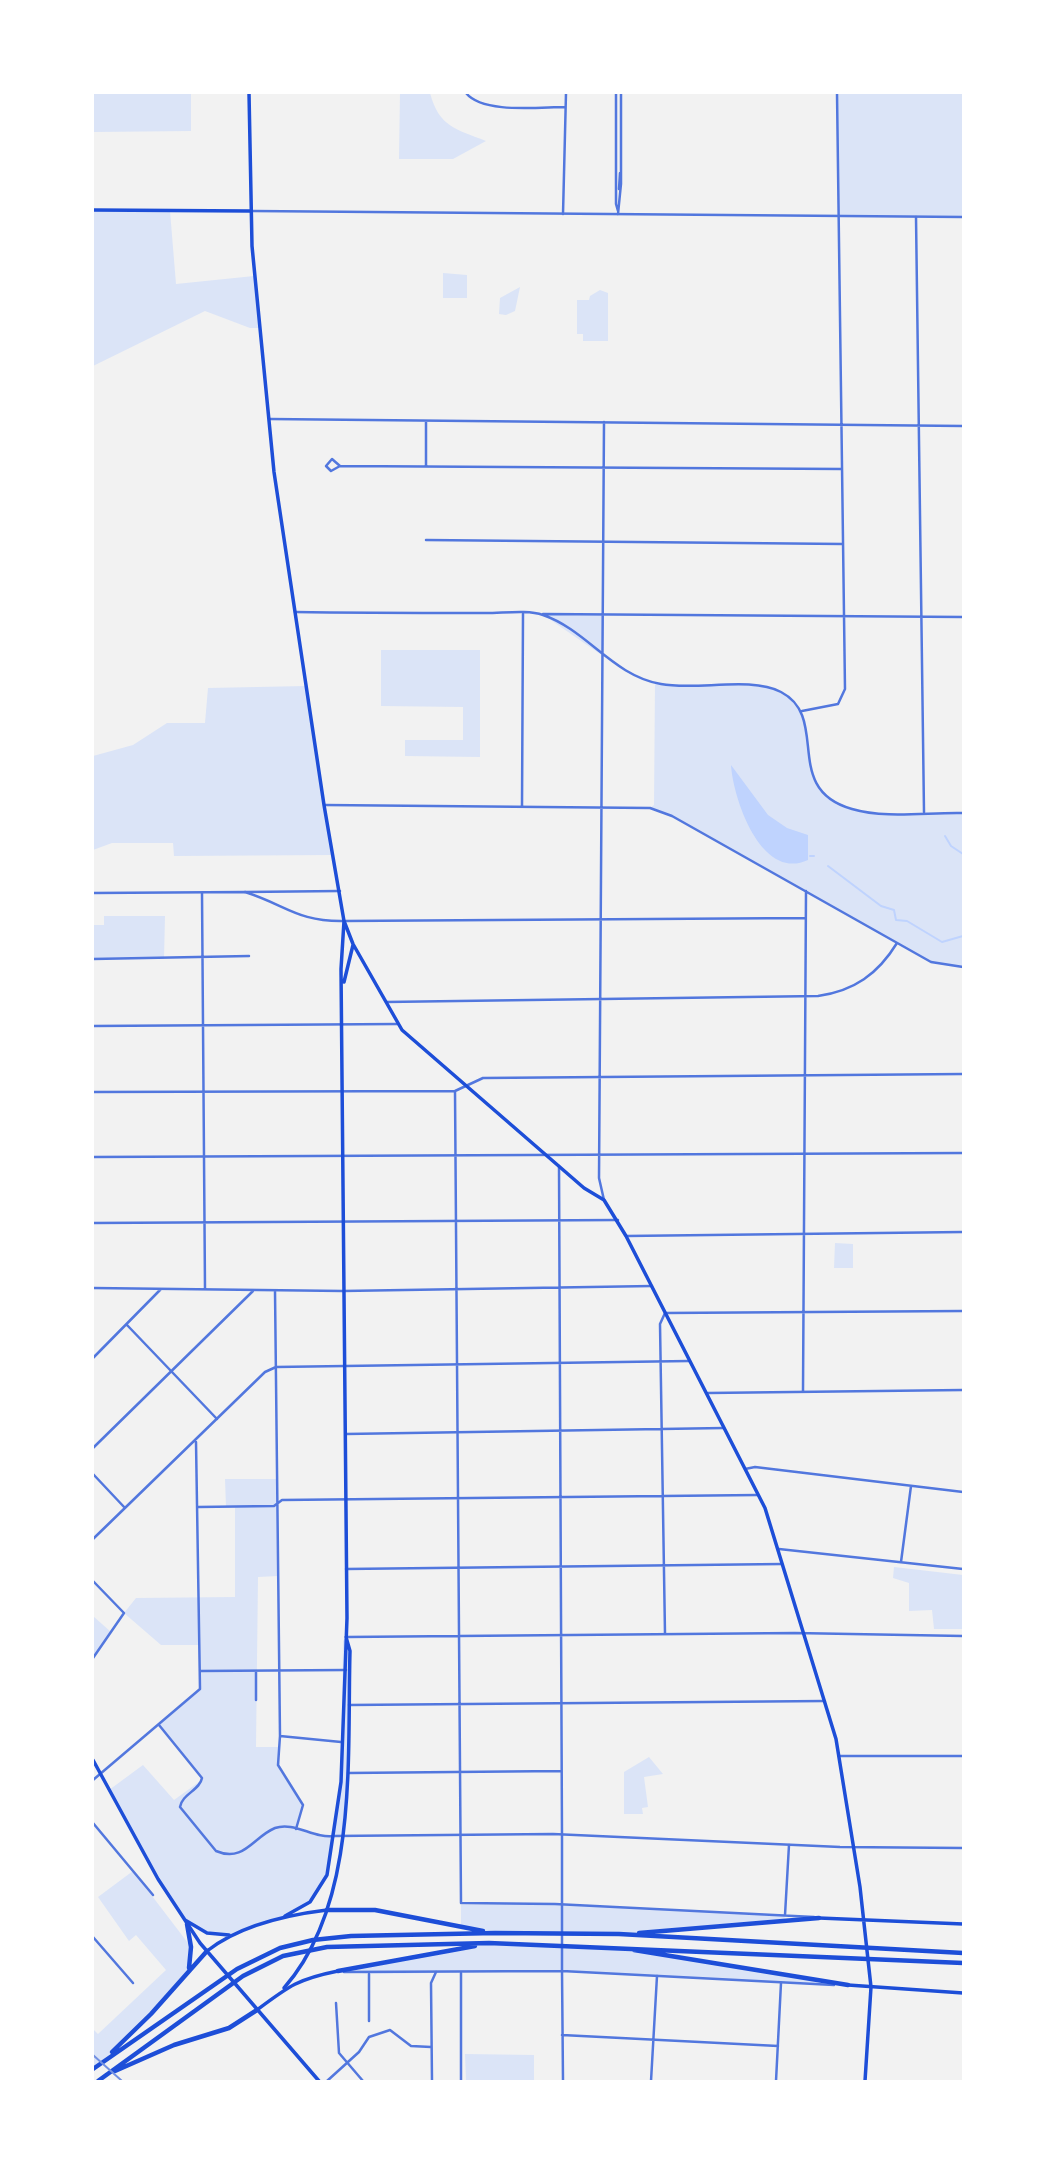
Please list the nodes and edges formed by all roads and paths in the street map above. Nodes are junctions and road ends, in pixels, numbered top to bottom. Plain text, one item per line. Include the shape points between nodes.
1 (249, 93) edge
2 (466, 93) edge
3 (566, 93) edge
4 (619, 93) edge
5 (837, 93) edge
6 (565, 107) junction
7 (93, 210) edge
8 (250, 211) junction
9 (618, 212) junction
10 (563, 214) junction
11 (838, 216) junction
12 (916, 217) junction
13 (963, 217) edge
14 (269, 419) junction
15 (426, 421) junction
16 (604, 422) junction
17 (841, 424) junction
18 (919, 425) junction
19 (963, 426) edge
20 (340, 466) dead end
21 (426, 466) junction
22 (604, 467) junction
23 (842, 470) junction
24 (426, 540) dead end
25 (603, 542) junction
26 (843, 544) junction
27 (295, 612) junction
28 (523, 614) junction
29 (542, 614) junction
30 (603, 615) junction
31 (844, 616) junction
32 (922, 617) junction
33 (963, 617) edge
34 (603, 656) junction
35 (802, 711) junction
36 (324, 805) junction
37 (601, 805) junction
38 (522, 806) junction
39 (925, 812) junction
40 (963, 813) edge
41 (340, 891) junction
42 (806, 891) junction
43 (202, 892) junction
44 (245, 892) junction
45 (93, 893) edge
46 (805, 918) junction
47 (601, 919) junction
48 (344, 921) junction
49 (897, 943) junction
50 (353, 944) junction
51 (249, 957) dead end
52 (203, 958) junction
53 (93, 959) edge
54 (963, 967) edge
55 (343, 984) junction
56 (805, 996) junction
57 (600, 998) junction
58 (386, 1002) junction
59 (398, 1024) junction
60 (93, 1026) edge
61 (204, 1026) junction
62 (342, 1027) junction
63 (963, 1074) edge
64 (805, 1075) junction
65 (600, 1077) junction
66 (465, 1084) junction
67 (455, 1091) junction
68 (93, 1092) edge
69 (204, 1092) junction
70 (342, 1092) junction
71 (963, 1153) edge
72 (804, 1154) junction
73 (546, 1156) junction
74 (599, 1156) junction
75 (93, 1157) edge
76 (205, 1157) junction
77 (455, 1157) junction
78 (342, 1158) junction
79 (559, 1166) junction
80 (604, 1200) junction
81 (618, 1220) junction
82 (558, 1222) junction
83 (93, 1223) edge
84 (456, 1223) junction
85 (205, 1224) junction
86 (342, 1224) junction
87 (963, 1232) edge
88 (804, 1233) junction
89 (626, 1236) junction
90 (652, 1286) junction
91 (93, 1288) edge
92 (161, 1289) junction
93 (205, 1289) junction
94 (558, 1289) junction
95 (254, 1290) junction
96 (456, 1290) junction
97 (275, 1291) junction
98 (343, 1291) junction
99 (963, 1311) edge
100 (803, 1312) junction
101 (665, 1313) junction
102 (127, 1325) junction
103 (93, 1358) edge
104 (690, 1361) junction
105 (661, 1363) junction
106 (457, 1364) junction
107 (559, 1364) junction
108 (343, 1366) junction
109 (276, 1367) junction
110 (172, 1371) junction
111 (963, 1390) edge
112 (803, 1391) junction
113 (706, 1393) junction
114 (217, 1419) junction
115 (724, 1428) junction
116 (663, 1431) junction
117 (458, 1432) junction
118 (560, 1432) junction
119 (344, 1434) junction
120 (195, 1440) junction
121 (93, 1448) edge
122 (745, 1469) junction
123 (93, 1474) edge
124 (911, 1486) junction
125 (963, 1492) edge
126 (758, 1495) junction
127 (663, 1498) junction
128 (560, 1499) junction
129 (345, 1500) junction
130 (458, 1500) junction
131 (277, 1503) junction
132 (198, 1507) junction
133 (125, 1508) junction
134 (93, 1539) edge
135 (778, 1549) junction
136 (901, 1562) junction
137 (782, 1564) junction
138 (664, 1566) junction
139 (459, 1567) junction
140 (561, 1567) junction
141 (346, 1569) junction
142 (963, 1569) edge
143 (93, 1581) edge
144 (665, 1634) junction
145 (803, 1634) junction
146 (561, 1635) junction
147 (460, 1636) junction
148 (963, 1636) edge
149 (346, 1637) junction
150 (93, 1658) edge
151 (200, 1671) junction
152 (256, 1671) junction
153 (279, 1671) junction
154 (343, 1671) junction
155 (349, 1671) junction
156 (256, 1700) dead end
157 (825, 1700) junction
158 (562, 1703) junction
159 (460, 1704) junction
160 (349, 1705) junction
161 (159, 1725) junction
162 (281, 1737) junction
163 (342, 1742) junction
164 (839, 1756) junction
165 (963, 1756) edge
166 (93, 1760) edge
167 (561, 1771) junction
168 (460, 1772) junction
169 (347, 1773) junction
170 (100, 1774) junction
171 (93, 1780) edge
172 (93, 1823) edge
173 (296, 1829) junction
174 (562, 1835) junction
175 (334, 1836) junction
176 (461, 1836) junction
177 (341, 1837) junction
178 (789, 1844) junction
179 (853, 1847) junction
180 (963, 1848) edge
181 (153, 1895) dead end
182 (562, 1904) junction
183 (327, 1910) junction
184 (785, 1915) junction
185 (183, 1918) junction
186 (819, 1918) junction
187 (280, 1919) junction
188 (864, 1919) junction
189 (784, 1922) junction
190 (187, 1924) junction
191 (963, 1924) edge
192 (495, 1933) junction
193 (620, 1934) junction
194 (232, 1935) junction
195 (93, 1937) edge
196 (489, 1943) junction
197 (612, 1946) junction
198 (207, 1951) junction
199 (963, 1953) edge
200 (963, 1963) edge
201 (188, 1969) junction
202 (338, 1971) junction
203 (461, 1971) junction
204 (562, 1971) junction
205 (436, 1972) junction
206 (369, 1973) junction
207 (657, 1975) junction
208 (781, 1981) junction
209 (133, 1983) dead end
210 (848, 1985) junction
211 (870, 1987) junction
212 (284, 1988) junction
213 (963, 1993) edge
214 (336, 2003) dead end
215 (257, 2010) junction
216 (369, 2021) dead end
217 (562, 2035) junction
218 (654, 2039) junction
219 (778, 2046) junction
220 (121, 2047) junction
221 (431, 2047) junction
222 (346, 2063) junction
223 (94, 2068) edge
224 (107, 2074) junction
225 (98, 2081) edge
226 (319, 2081) edge
227 (327, 2081) edge
228 (363, 2081) edge
229 (432, 2081) edge
230 (461, 2081) edge
231 (563, 2081) edge
232 (652, 2081) edge
233 (776, 2081) edge
234 (865, 2081) edge

1 - 8 main road
2 - 6 street via 487,106
3 - 6 street
4 - 9 street
4 - 9 street
5 - 11 street
6 - 10 street
7 - 8 main road
8 - 10 street
8 - 14 main road
9 - 10 street
9 - 11 street
11 - 12 street
11 - 17 street
12 - 13 street
12 - 18 street
14 - 15 street
14 - 27 main road
15 - 16 street
15 - 21 street
16 - 17 street
16 - 22 street
17 - 18 street
17 - 23 street
18 - 19 street
18 - 32 street
20 - 21 street
21 - 22 street
22 - 23 street
22 - 25 street
23 - 26 street
24 - 25 street
25 - 26 street
25 - 30 street
26 - 31 street
27 - 28 street
27 - 36 main road
28 - 29 street
28 - 38 street
29 - 30 street
29 - 34 street
30 - 31 street
30 - 34 street
31 - 32 street
31 - 35 street via 843,699 835,706
32 - 33 street
32 - 39 street
34 - 35 street via 635,676 661,684 773,689 787,695
34 - 37 street
35 - 39 street via 812,774 831,798 862,811
36 - 38 street
36 - 41 main road
37 - 38 street
37 - 42 street via 641,806 665,813
37 - 47 street
39 - 40 street
41 - 44 street
41 - 48 main road
42 - 46 street
42 - 49 street
43 - 44 street
43 - 45 street
43 - 52 street
44 - 48 street via 307,919
46 - 47 street
46 - 56 street
47 - 48 street
47 - 57 street
48 - 50 main road
48 - 55 main road
49 - 54 street via 935,964
49 - 56 street via 880,967 856,986 831,995
50 - 55 main road
50 - 58 main road
51 - 52 street
52 - 53 street
52 - 61 street
55 - 62 main road
56 - 57 street
56 - 64 street
57 - 58 street
57 - 65 street
58 - 59 main road
59 - 62 street
59 - 66 main road
60 - 61 street
61 - 62 street
61 - 69 street
62 - 70 main road
63 - 64 street
64 - 65 street
64 - 72 street
65 - 66 street via 483,1078
65 - 74 street
66 - 67 street
66 - 73 main road
67 - 70 street
67 - 77 street
68 - 69 street
69 - 70 street
69 - 76 street
70 - 78 main road
71 - 72 street
72 - 74 street
72 - 88 street
73 - 74 street
73 - 77 street
73 - 79 main road
74 - 80 street
75 - 76 street
76 - 78 street
76 - 85 street
77 - 78 street
77 - 84 street
78 - 86 main road
79 - 80 main road
79 - 82 street
80 - 81 main road
81 - 82 street
81 - 89 main road
82 - 84 street
82 - 94 street
83 - 85 street
84 - 86 street
84 - 96 street
85 - 86 street
85 - 93 street
86 - 98 main road
87 - 88 street
88 - 89 street
88 - 100 street
89 - 90 main road
90 - 94 street
90 - 101 main road
91 - 92 street
92 - 93 street
92 - 102 street
93 - 95 street
94 - 96 street
94 - 107 street
95 - 97 street
95 - 110 street
96 - 98 street
96 - 106 street
97 - 98 street
97 - 109 street
98 - 108 main road
99 - 100 street
100 - 101 street
100 - 112 street
101 - 104 main road
101 - 105 street via 660,1324
102 - 103 street
102 - 110 street
104 - 105 street
104 - 113 main road
105 - 107 street
105 - 116 street
106 - 107 street
106 - 108 street
106 - 117 street
107 - 118 street
108 - 109 street
108 - 119 main road
109 - 114 street
109 - 131 street
110 - 114 street
110 - 121 street
111 - 112 street
112 - 113 street
113 - 115 main road
114 - 120 street
115 - 116 street
115 - 122 main road
116 - 118 street
116 - 127 street
117 - 118 street
117 - 119 street
117 - 130 street
118 - 128 street
119 - 129 main road
120 - 132 street
120 - 133 street
122 - 124 street
122 - 126 main road
123 - 133 street
124 - 125 street
124 - 136 street
126 - 127 street
126 - 135 main road
127 - 128 street
127 - 138 street
128 - 130 street
128 - 140 street
129 - 130 street
129 - 131 street
129 - 141 main road
130 - 139 street
131 - 132 street
131 - 153 street
132 - 151 street
133 - 134 street
135 - 136 street
135 - 137 main road
136 - 142 street
137 - 138 street
137 - 145 main road
138 - 140 street
138 - 144 street
139 - 140 street
139 - 141 street
139 - 147 street
140 - 146 street
141 - 149 main road
143 - 150 street via 124,1613
144 - 145 street
144 - 146 street
145 - 148 street
145 - 157 main road
146 - 147 street
146 - 158 street
147 - 149 street
147 - 159 street
149 - 154 main road
149 - 155 main road
151 - 152 street
151 - 161 street via 199,1691
152 - 153 street
152 - 156 street
153 - 154 street
153 - 162 street
154 - 155 street
154 - 163 main road
155 - 160 main road
157 - 158 street
157 - 164 main road
158 - 159 street
158 - 167 street
159 - 160 street
159 - 168 street
160 - 169 main road
161 - 170 street
161 - 173 street via 202,1778 180,1807 216,1851 237,1854 274,1828
162 - 163 street
162 - 173 street via 278,1765 303,1805
163 - 175 main road
164 - 165 street
164 - 179 main road
166 - 170 main road
167 - 168 street
167 - 174 street
168 - 169 street
168 - 176 street
169 - 177 main road
170 - 171 street
170 - 185 main road
172 - 181 street
173 - 175 street via 321,1838
174 - 176 street
174 - 178 street
174 - 182 street
175 - 177 street
175 - 187 main road via 323,1885 304,1906
176 - 177 street
176 - 182 street via 463,1905
177 - 183 main road
178 - 179 street
178 - 184 street
179 - 180 street
179 - 188 main road
182 - 184 street
182 - 204 street
183 - 187 main road
183 - 192 highway via 374,1910
183 - 212 main road via 311,1951
184 - 186 street
184 - 189 highway
185 - 190 main road
185 - 194 main road via 208,1933
186 - 188 main road
186 - 189 highway
187 - 194 main road
188 - 191 main road
188 - 211 main road
189 - 193 highway
190 - 198 main road
190 - 201 highway
192 - 193 highway
192 - 220 highway via 299,1943 251,1961
193 - 199 highway
194 - 198 main road
195 - 209 street
196 - 197 highway
196 - 202 highway
196 - 224 highway via 327,1947 295,1953 256,1969
197 - 200 highway
197 - 210 highway
198 - 201 highway
198 - 215 main road
201 - 220 highway
202 - 206 street
202 - 212 main road
203 - 204 street
203 - 205 street
203 - 230 street
204 - 207 street
204 - 217 street
205 - 206 street
205 - 221 street via 431,1983
206 - 216 street
207 - 208 street
207 - 218 street
208 - 210 street
208 - 219 street
210 - 211 main road
211 - 213 main road
211 - 234 main road
212 - 215 main road
214 - 222 street via 337,2047
215 - 224 highway via 229,2028
215 - 226 main road
217 - 218 street
217 - 231 street
218 - 219 street
218 - 232 street
219 - 233 street
220 - 223 highway
221 - 222 street via 411,2046 396,2033 384,2030 369,2037
221 - 229 street
222 - 227 street
222 - 228 street
224 - 225 highway

